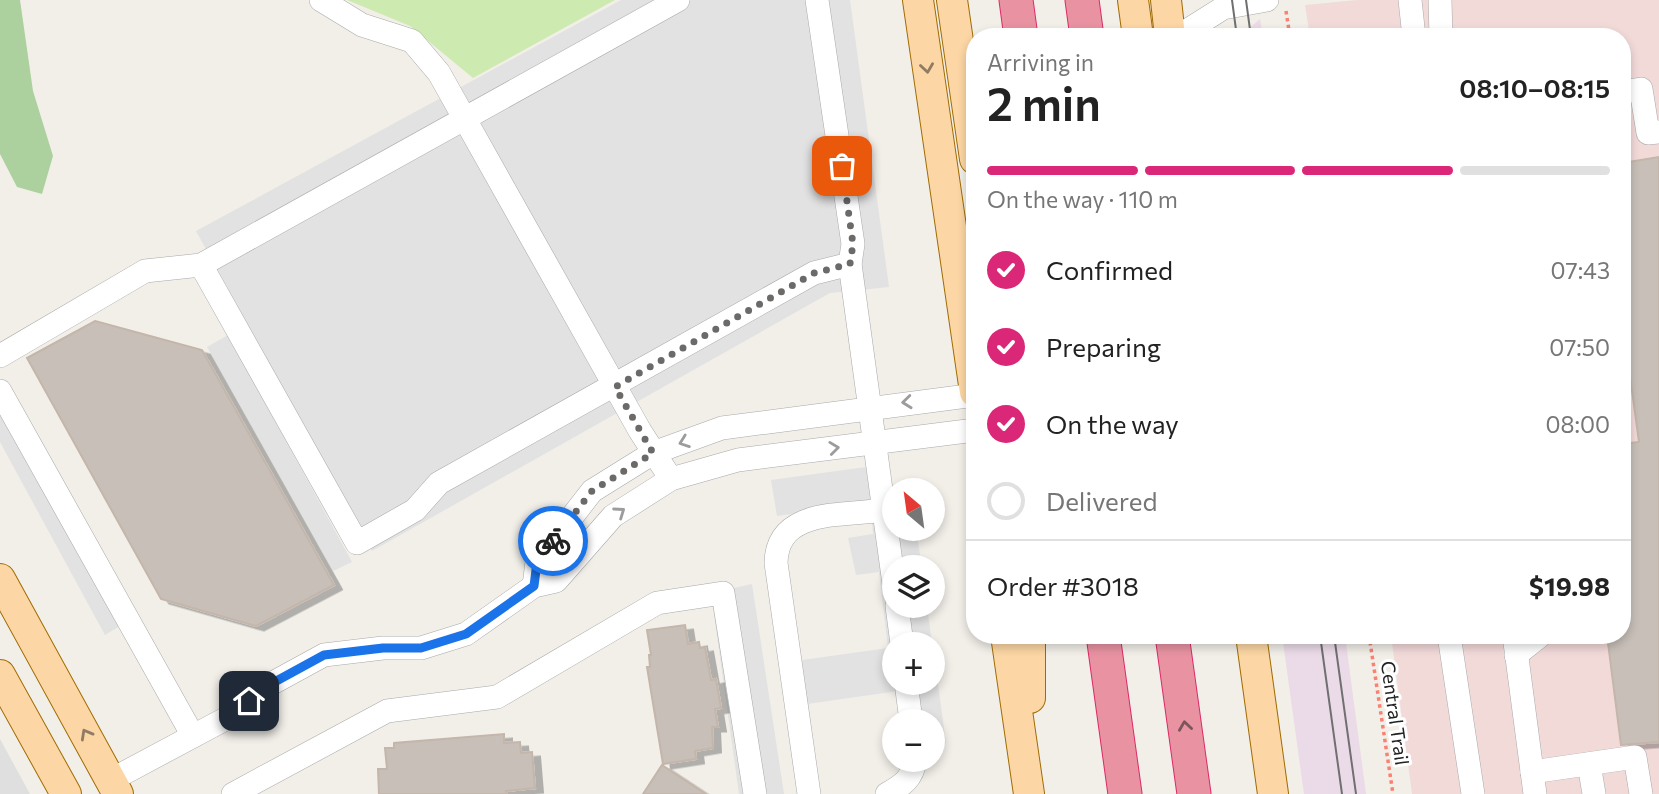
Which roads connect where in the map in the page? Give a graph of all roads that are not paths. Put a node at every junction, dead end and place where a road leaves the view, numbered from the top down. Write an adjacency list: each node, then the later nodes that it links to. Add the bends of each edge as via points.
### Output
1 (321, 0): 22 (street, via 362,25 412,41 439,73)
2 (678, 0): 22 (street)
3 (817, 0): 24 (street, via 853,244)
4 (918, 0): 26 (main road, one-way to 26)
5 (952, 0): 21 (main road)
6 (1016, 0): 13 (highway)
7 (1082, 0): 14 (highway)
8 (1133, 0): 15 (main road)
9 (1166, 0): 16 (main road)
10 (1267, 0): 17 (street, via 1223,8)
11 (1410, 0): 18 (street)
12 (1440, 0): 19 (street)
13 (1020, 28)
14 (1086, 28)
15 (1137, 28)
16 (1169, 28)
17 (1191, 28)
18 (1413, 28)
19 (1441, 28)
20 (1631, 91): 23 (street, via 1641,89 1647,133)
21 (966, 97)
22 (464, 119): 25 (street); 28 (street)
23 (1659, 132)
24 (850, 264): 28 (street, via 814,273); 31 (street)
25 (201, 265): 27 (street, via 145,271); 28 (street, via 357,543 415,510 439,483)
26 (966, 331)
27 (0, 356)
28 (615, 387): 34 (street)
29 (0, 391): 48 (street)
30 (966, 394): 31 (street, one-way to 31)
31 (870, 406): 33 (street); 34 (street, one-way to 34, via 722,428)
32 (966, 431): 33 (street)
33 (875, 443): 35 (street, one-way to 33, via 738,460); 36 (street)
34 (653, 453): 35 (street); 39 (street, via 592,491 537,562)
35 (671, 479): 39 (street, one-way to 35, via 555,581 613,516)
36 (882, 490)
37 (882, 510): 56 (street, via 797,523 776,547)
38 (0, 579): 52 (main road, one-way to 38)
39 (534, 586): 48 (street, via 455,637 421,648 324,655)
40 (1007, 644): 58 (main road)
41 (1030, 644): 58 (main road)
42 (1104, 644): 59 (highway)
43 (1173, 644): 60 (highway, one-way to 43)
44 (1251, 644): 61 (main road)
45 (1450, 644): 62 (street)
46 (1515, 645): 51 (street)
47 (0, 675): 53 (main road)
48 (193, 736): 52 (street)
49 (1589, 764): 51 (street); 63 (street); 64 (street, via 1635,757)
50 (912, 772): 57 (street)
51 (1533, 783)
52 (105, 789)
53 (66, 794)
54 (233, 794): 55 (street, via 387,711 497,697 657,603 723,593)
55 (755, 794)
56 (809, 794)
57 (887, 794)
58 (1029, 794)
59 (1125, 794)
60 (1194, 794)
61 (1273, 794)
62 (1473, 794)
63 (1594, 794)
64 (1641, 794)

